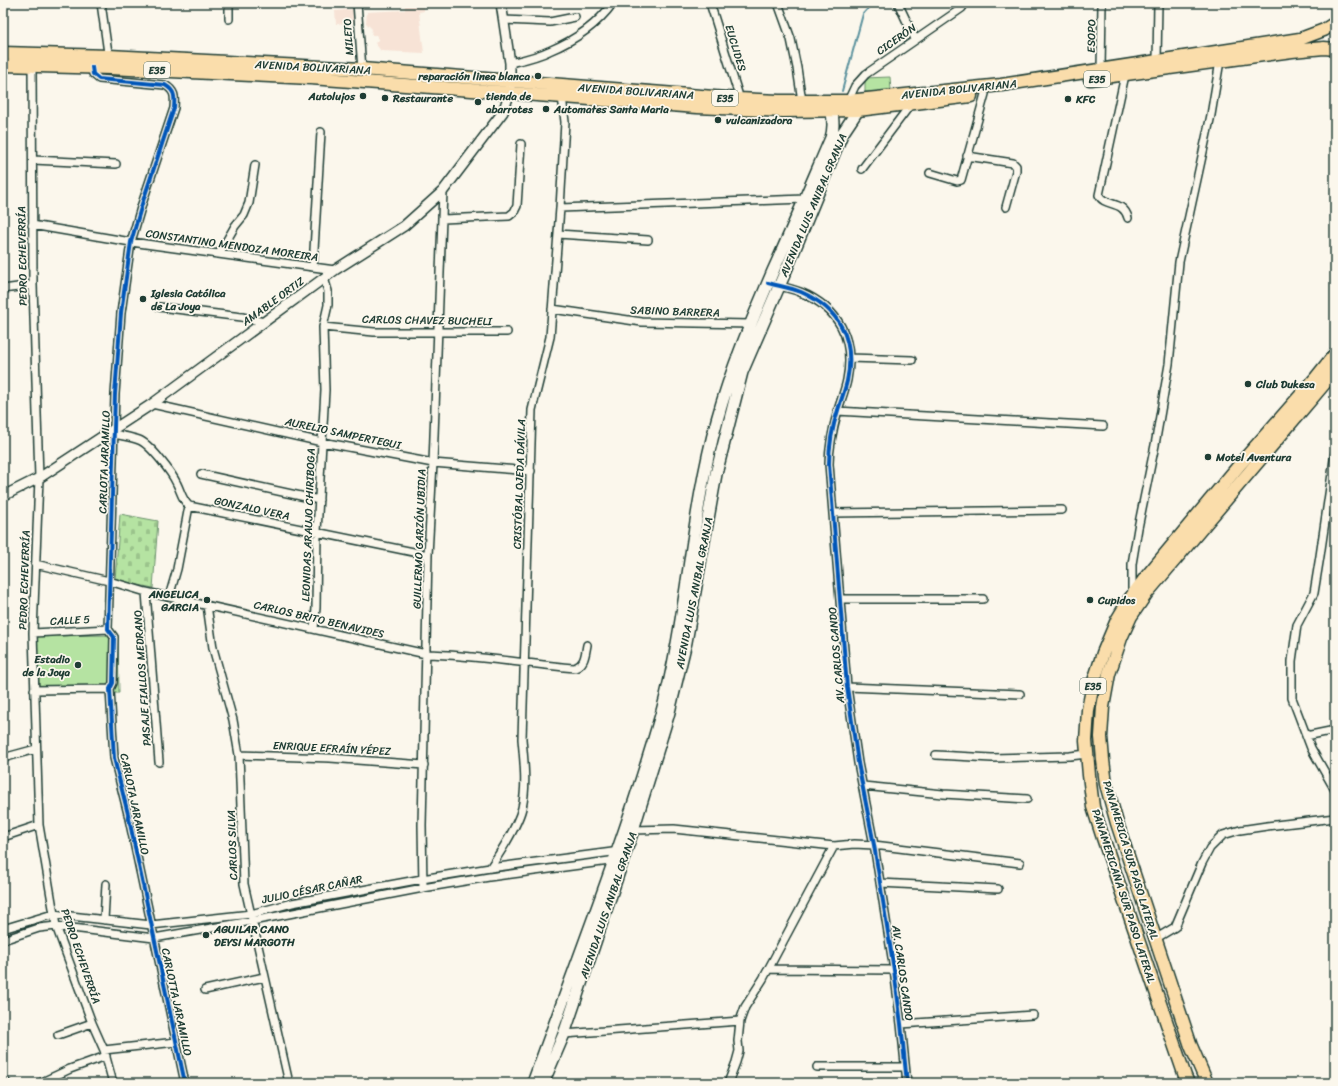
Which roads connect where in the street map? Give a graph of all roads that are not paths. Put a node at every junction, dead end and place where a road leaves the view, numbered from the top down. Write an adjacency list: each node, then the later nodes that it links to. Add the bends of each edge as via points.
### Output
1 (101, 3): 20 (street)
2 (229, 3): 13 (street)
3 (357, 3): 26 (street, MILETO)
4 (502, 3): 14 (street, AMABLE ORTIZ)
5 (613, 3): 22 (street, via 605,14 577,37 548,52)
6 (710, 3): 32 (street, EUCLIDES)
7 (778, 3): 33 (street, via 791,38)
8 (898, 3): 16 (street)
9 (965, 3): 16 (street, CICERÓN, via 962,8)
10 (1102, 3): 27 (street, ESOPO)
11 (1158, 3): 19 (street)
12 (575, 17): 14 (street, via 550,22)
13 (229, 19)
14 (504, 20): 22 (street, AMABLE ORTIZ)
15 (1335, 23): 19 (highway, AVENIDA BOLIVARIANA / E35, via 1300,39)
16 (915, 39): 34 (street, CICERÓN, via 866,74 855,86)
17 (1335, 49): 21 (highway, AVENIDA BOLIVARIANA / E35, via 1299,50)
18 (3, 54): 20 (highway, AVENIDA BOLIVARIANA / E35)
19 (1157, 60): 27 (highway, AVENIDA BOLIVARIANA / E35)
20 (110, 62): 25 (highway, AVENIDA BOLIVARIANA / E35); 26 (highway, AVENIDA BOLIVARIANA / E35); 29 (highway, AVENIDA BOLIVARIANA / E35, via 311,78)
21 (1220, 62): 28 (highway, AVENIDA BOLIVARIANA / E35); 95 (street, via 1211,116 1179,262 1169,364 1132,564)
22 (510, 63): 29 (street, AMABLE ORTIZ)
23 (3, 65): 24 (highway, AVENIDA BOLIVARIANA / E35)
24 (32, 65): 25 (highway, AVENIDA BOLIVARIANA / E35); 41 (street, PEDRO ECHEVERRÍA)
25 (92, 67): 55 (street, CARLOTA JARAMILLO, via 93,74 99,79 165,85 172,89 175,97 174,108)
26 (362, 69): 29 (highway, AVENIDA BOLIVARIANA / E35)
27 (1101, 70): 34 (highway, AVENIDA BOLIVARIANA / E35, via 1001,85)
28 (1125, 75): 30 (highway, AVENIDA BOLIVARIANA / E35); 50 (street, via 1099,195 1104,200 1121,206)
29 (510, 87): 31 (highway, AVENIDA BOLIVARIANA / E35); 32 (highway, AVENIDA BOLIVARIANA / E35); 46 (street, AMABLE ORTIZ, via 503,112)
30 (985, 94): 35 (highway, AVENIDA BOLIVARIANA / E35); 40 (street)
31 (562, 96): 37 (highway, AVENIDA BOLIVARIANA / E35, via 705,107); 49 (street, CRISTÓBAL OJEDA DÁVILA, via 565,122)
32 (739, 99): 33 (highway, AVENIDA BOLIVARIANA / E35)
33 (802, 101): 34 (highway, AVENIDA BOLIVARIANA / E35)
34 (848, 101)
35 (911, 104): 36 (highway, AVENIDA BOLIVARIANA / E35); 44 (street)
36 (858, 110): 37 (highway, AVENIDA BOLIVARIANA / E35); 62 (main road, AVENIDA LUIS ANIBAL GRANJA, via 842,134)
37 (832, 111): 47 (main road, AVENIDA LUIS ANIBAL GRANJA, via 834,122 831,138)
38 (321, 132): 57 (street)
39 (521, 144): 51 (street, via 517,206 514,212 509,216)
40 (967, 156): 45 (street, via 961,180); 48 (street, via 1013,163 1016,166)
41 (32, 160): 42 (street); 52 (street, PEDRO ECHEVERRÍA)
42 (116, 164)
43 (255, 165): 56 (street, via 249,203)
44 (862, 169)
45 (930, 173)
46 (443, 191): 51 (street, GUILLERMO GARZÓN UBIDIA); 58 (street, AMABLE ORTIZ, via 404,226)
47 (804, 199): 49 (street); 60 (main road, AVENIDA LUIS ANIBAL GRANJA)
48 (1006, 207)
49 (560, 208): 53 (street, CRISTÓBAL OJEDA DÁVILA)
50 (1128, 218)
51 (443, 220): 69 (street, GUILLERMO GARZÓN UBIDIA)
52 (32, 225): 55 (street, CONSTANTINO MENDOZA MOREIRA); 61 (street, PEDRO ECHEVERRÍA)
53 (558, 234): 54 (street); 65 (street, CRISTÓBAL OJEDA DÁVILA)
54 (648, 240)
55 (131, 242): 56 (street, CONSTANTINO MENDOZA MOREIRA); 78 (street, CARLOTA JARAMILLO, via 121,313)
56 (219, 254): 57 (street, CONSTANTINO MENDOZA MOREIRA)
57 (313, 267): 58 (street, CONSTANTINO MENDOZA MOREIRA)
58 (335, 270): 59 (street, AMABLE ORTIZ)
59 (324, 278): 66 (street, AMABLE ORTIZ); 68 (street, LEONIDAS ARAUJO CHIRIBOGA, via 328,291 328,305)
60 (768, 283): 62 (street, AV. CARLOS CANDO); 67 (main road, AVENIDA LUIS ANIBAL GRANJA)
61 (33, 285): 63 (street); 84 (street, PEDRO ECHEVERRÍA)
62 (779, 286): 72 (street, AV. CARLOS CANDO, via 799,291 818,301 835,317 846,336); 124 (main road, AVENIDA LUIS ANIBAL GRANJA, via 742,372 716,474 684,650 668,716)
63 (3, 289)
64 (160, 307): 66 (street)
65 (552, 309): 67 (street, SABINO BARRERA, via 642,322); 82 (street, CRISTÓBAL OJEDA DÁVILA, via 550,337 532,410)
66 (264, 322): 75 (street, AMABLE ORTIZ)
67 (750, 324): 128 (main road, AVENIDA LUIS ANIBAL GRANJA, via 717,420 704,472 678,641 661,714)
68 (323, 327): 69 (street, CARLOS CHAVEZ BUCHELI, via 374,332); 79 (street, LEONIDAS ARAUJO CHIRIBOGA, via 325,390)
69 (439, 332): 70 (street, CARLOS CHAVEZ BUCHELI); 81 (street, GUILLERMO GARZÓN UBIDIA)
70 (507, 332)
71 (1335, 354): 95 (highway, PANAMERICANA SUR PASO LATERAL / E35)
72 (850, 358): 73 (street); 76 (street, AV. CARLOS CANDO, via 847,381)
73 (912, 360)
74 (1335, 370): 143 (highway, PANAMERICA SUR PASO LATERAL / E35, via 1146,594 1121,638 1109,674 1101,737 1106,784)
75 (152, 404): 78 (street, AMABLE ORTIZ); 79 (street, AURELIO SAMPERTEGUI)
76 (838, 411): 77 (street); 89 (street, AV. CARLOS CANDO, via 829,449)
77 (1103, 426)
78 (114, 432): 84 (street, AMABLE ORTIZ); 87 (street, via 140,440 156,455 171,472 184,501); 93 (street, CARLOTA JARAMILLO)
79 (322, 442): 81 (street, AURELIO SAMPERTEGUI); 86 (street, LEONIDAS ARAUJO CHIRIBOGA)
80 (1335, 453): 111 (street, via 1314,593 1297,625 1292,661 1292,698)
81 (433, 463): 82 (street, AURELIO SAMPERTEGUI); 91 (street, GUILLERMO GARZÓN UBIDIA)
82 (531, 471): 105 (street, CRISTÓBAL OJEDA DÁVILA)
83 (201, 474): 86 (street)
84 (39, 478): 85 (street, AMABLE ORTIZ); 92 (street, PEDRO ECHEVERRÍA)
85 (3, 496)
86 (319, 500): 90 (street, LEONIDAS ARAUJO CHIRIBOGA)
87 (189, 506): 90 (street, GONZALO VERA); 96 (street)
88 (1062, 510): 89 (street)
89 (833, 513): 97 (street, AV. CARLOS CANDO)
90 (317, 532): 91 (street, GONZALO VERA); 101 (street, LEONIDAS ARAUJO CHIRIBOGA)
91 (428, 555): 104 (street, GUILLERMO GARZÓN UBIDIA)
92 (35, 564): 93 (street, CARLOS BRITO BENAVIDES); 102 (street, PEDRO ECHEVERRÍA)
93 (109, 581): 94 (street, CARLOS BRITO BENAVIDES); 100 (street, CARLOTA JARAMILLO)
94 (146, 592): 96 (street, CARLOS BRITO BENAVIDES); 117 (street, PASAJE FIALLOS MEDRANO)
95 (1132, 595): 113 (highway, PANAMERICANA SUR PASO LATERAL / E35, via 1114,627 1093,684 1088,710)
96 (169, 597): 99 (street, CARLOS BRITO BENAVIDES)
97 (840, 599): 98 (street); 106 (street, AV. CARLOS CANDO)
98 (983, 599)
99 (207, 605): 101 (street, CARLOS BRITO BENAVIDES); 114 (street, CARLOS SILVA, via 213,648 233,720)
100 (108, 629): 102 (street, CALLE 5); 107 (street, CARLOTA JARAMILLO, via 114,637 113,682)
101 (314, 629): 104 (street, CARLOS BRITO BENAVIDES)
102 (33, 633): 108 (street, PEDRO ECHEVERRÍA)
103 (586, 645): 105 (street, CARLOS BRITO BENAVIDES, via 583,663 575,668)
104 (426, 654): 105 (street, CARLOS BRITO BENAVIDES); 118 (street, GUILLERMO GARZÓN UBIDIA)
105 (524, 663): 130 (street, CRISTÓBAL OJEDA DÁVILA, via 522,739 525,780 522,808)
106 (847, 687): 109 (street); 119 (street, AV. CARLOS CANDO)
107 (110, 689): 108 (street); 139 (street, CARLOTA JARAMILLO, via 114,758)
108 (34, 690): 112 (street, PEDRO ECHEVERRÍA)
109 (1020, 694)
110 (1335, 730): 111 (street)
111 (1306, 736): 120 (street)
112 (36, 749): 116 (street); 123 (street, PEDRO ECHEVERRÍA)
113 (1087, 754): 115 (street, via 992,758); 169 (highway, PANAMERICANA SUR PASO LATERAL / E35, via 1093,807 1102,838)
114 (239, 755): 118 (street, ENRIQUE EFRAÍN YÉPEZ); 137 (street, CARLOS SILVA, via 244,884)
115 (936, 755)
116 (3, 758)
117 (159, 762)
118 (424, 764): 131 (street, GUILLERMO GARZÓN UBIDIA)
119 (863, 786): 121 (street); 127 (street, AV. CARLOS CANDO)
120 (1335, 790)
121 (1026, 799)
122 (1335, 818): 143 (street, via 1240,830 1223,835 1210,848 1175,927)
123 (39, 825): 125 (street); 136 (street, PEDRO ECHEVERRÍA)
124 (633, 830): 126 (street, via 674,829); 128 (main road, AVENIDA LUIS ANIBAL GRANJA)
125 (3, 837)
126 (834, 846): 127 (street); 145 (street)
127 (874, 846): 129 (street); 132 (street, AV. CARLOS CANDO)
128 (620, 855): 130 (street, JULIO CÉSAR CAÑAR); 134 (street, JULIO CÉSAR CAÑAR); 153 (main road, AVENIDA LUIS ANIBAL GRANJA); 165 (main road, AVENIDA LUIS ANIBAL GRANJA)
129 (1020, 862)
130 (490, 868): 131 (street, JULIO CÉSAR CAÑAR)
131 (422, 879): 134 (street, GUILLERMO GARZÓN UBIDIA); 137 (street, JULIO CÉSAR CAÑAR, via 292,903)
132 (880, 883): 135 (street); 146 (street, AV. CARLOS CANDO)
133 (106, 884): 138 (street)
134 (423, 888): 137 (street, JULIO CÉSAR CAÑAR)
135 (998, 889)
136 (53, 914): 138 (street, JULIO CÉSAR CAÑAR); 140 (street, PEDRO ECHEVERRÍA); 141 (street, JULIO CÉSAR CAÑAR)
137 (251, 917): 139 (street, JULIO CÉSAR CAÑAR); 142 (street, JULIO CÉSAR CAÑAR); 147 (street, CARLOS SILVA)
138 (104, 920): 139 (street, JULIO CÉSAR CAÑAR)
139 (151, 925): 142 (street, CARLOTTA JARAMILLO)
140 (56, 926): 142 (street, JULIO CÉSAR CAÑAR); 144 (street, JULIO CÉSAR CAÑAR, via 39,928); 151 (street, PEDRO ECHEVERRÍA)
141 (3, 929)
142 (154, 938): 155 (street, CARLOTTA JARAMILLO)
143 (1155, 939): 170 (highway, PANAMERICA SUR PASO LATERAL / E35, via 1191,1046)
144 (3, 940)
145 (768, 969): 146 (street); 150 (street, via 745,1007)
146 (894, 970): 152 (street, AV. CARLOS CANDO)
147 (264, 977): 148 (street); 164 (street, CARLOS SILVA)
148 (205, 990)
149 (1033, 1015): 152 (street)
150 (740, 1021): 153 (street); 167 (street, via 739,1051)
151 (92, 1023): 154 (street); 156 (street, PEDRO ECHEVERRÍA)
152 (901, 1024): 158 (street, AV. CARLOS CANDO)
153 (564, 1034): 166 (main road, AVENIDA LUIS ANIBAL GRANJA)
154 (58, 1035)
155 (176, 1042): 156 (street); 163 (street, CARLOTTA JARAMILLO)
156 (105, 1053): 161 (street); 162 (street, PEDRO ECHEVERRÍA)
157 (817, 1067): 158 (street)
158 (905, 1067): 168 (street, AV. CARLOS CANDO)
159 (3, 1080): 160 (street)
160 (7, 1083)
161 (40, 1083)
162 (114, 1083)
163 (185, 1083)
164 (288, 1083)
165 (533, 1083)
166 (543, 1083)
167 (728, 1083)
168 (907, 1083)
169 (1188, 1083)
170 (1207, 1083)

